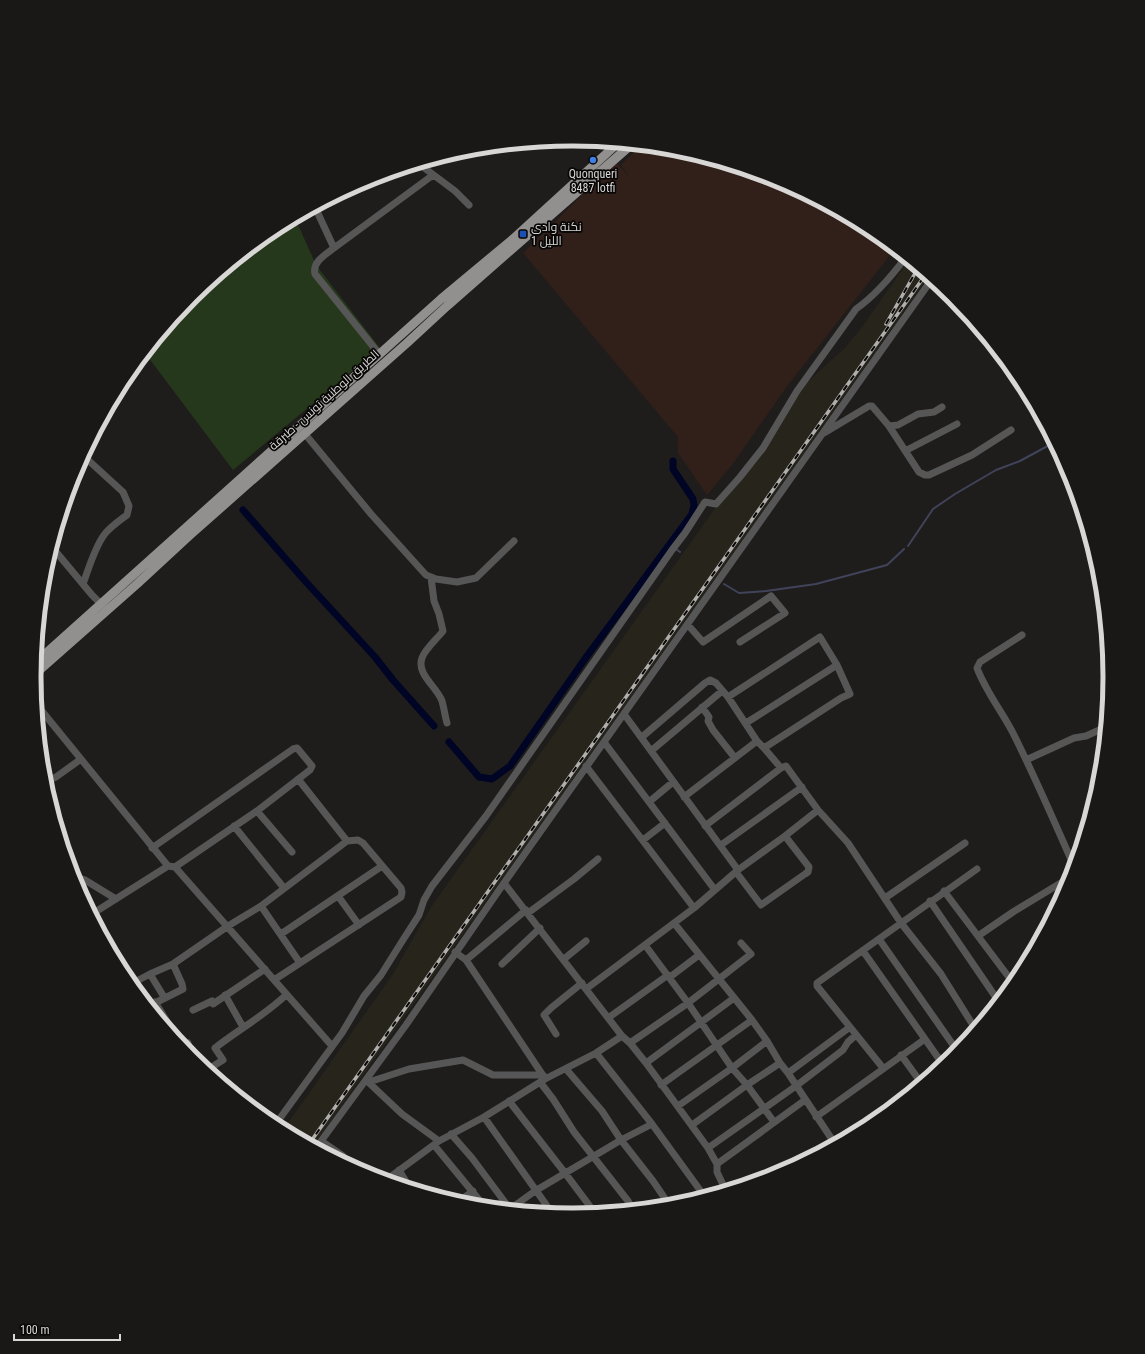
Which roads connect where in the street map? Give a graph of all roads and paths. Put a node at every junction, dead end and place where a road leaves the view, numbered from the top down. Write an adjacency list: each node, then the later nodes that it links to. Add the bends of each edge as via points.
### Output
1 (613, 148): 10 (main road, الطريق الوطنية تونس - طبرقة, via 513,239 441,300)
2 (627, 149): 10 (main road, الطريق الوطنية تونس - طبرقة, via 447,306)
3 (423, 167): 4 (street)
4 (433, 175): 5 (street); 7 (street)
5 (469, 205)
6 (317, 211): 7 (street)
7 (334, 248): 11 (street, via 316,264 315,274)
8 (903, 261): 135 (street, via 869,300 856,309 797,391 763,448 740,477 716,504 704,502 685,533 486,816 432,886 419,915)
9 (929, 283): 17 (street)
10 (404, 340): 11 (main road, الطريق الوطنية تونس - طبرقة); 16 (main road, الطريق الوطنية تونس - طبرقة)
11 (380, 355): 24 (main road, الطريق الوطنية تونس - طبرقة, via 153,557)
12 (942, 407): 14 (street, via 934,412 922,413 898,425)
13 (957, 424): 18 (street)
14 (889, 426): 17 (street, via 875,408 868,406); 18 (street)
15 (1011, 430): 18 (street, via 972,455 929,475 919,472)
16 (305, 434): 22 (street, via 371,514 426,575); 24 (main road, الطريق الوطنية تونس - طبرقة)
17 (821, 435): 25 (street)
18 (906, 451)
19 (88, 460): 23 (street, via 123,492 129,506 127,515 104,536)
20 (514, 541): 22 (street, via 476,578 458,582)
21 (56, 552): 23 (street)
22 (431, 577): 36 (street, via 434,601 443,631 421,658 421,668 441,701)
23 (83, 584): 24 (street)
24 (105, 607): 28 (main road, الطريق الوطنية تونس - طبرقة); 30 (main road, الطريق الوطنية تونس - طبرقة)
25 (688, 625): 27 (street, via 703,642 771,596 785,613); 35 (street)
26 (1022, 635): 46 (street, via 980,662 977,668)
27 (740, 642)
28 (42, 658)
29 (837, 665): 32 (street, via 820,637); 37 (street); 42 (street, via 850,694)
30 (41, 669)
31 (722, 691): 32 (street); 33 (street); 39 (street, via 714,682 708,681)
32 (728, 697): 37 (street)
33 (702, 707): 43 (street); 44 (street, via 709,717 708,721 713,730)
34 (42, 711): 45 (street)
35 (624, 714): 39 (street); 41 (street)
36 (447, 722)
37 (746, 723): 40 (street)
38 (1101, 729): 46 (street, via 1074,738)
39 (642, 737): 43 (street)
40 (757, 740): 42 (street); 44 (street)
41 (604, 742): 47 (street); 54 (street)
42 (764, 748): 48 (street)
43 (651, 750): 51 (street)
44 (735, 758): 53 (street)
45 (81, 759): 49 (street); 65 (street)
46 (1026, 760): 68 (street)
47 (586, 766): 62 (street); 75 (street)
48 (781, 768): 52 (street, via 786,766); 59 (street)
49 (51, 779)
50 (298, 779): 56 (street); 61 (street); 65 (street, via 312,766 298,749 294,748)
51 (673, 782): 53 (street); 54 (street)
52 (802, 787): 55 (street); 64 (street)
53 (684, 797): 59 (street)
54 (649, 802): 57 (street)
55 (818, 810): 60 (street); 80 (street, via 848,843)
56 (257, 811): 58 (street); 66 (street)
57 (665, 823): 62 (street); 77 (street)
58 (234, 826): 69 (street); 76 (street)
59 (705, 826): 64 (street)
60 (785, 836): 72 (street); 72 (street, via 809,867 806,874 761,905)
61 (347, 840): 70 (street, via 364,843); 76 (street)
62 (643, 840): 84 (street)
63 (965, 843): 80 (street)
64 (720, 845): 72 (street)
65 (152, 848): 69 (street)
66 (292, 852)
67 (598, 859): 86 (street, via 574,880)
68 (1071, 860)
69 (172, 866): 81 (street); 90 (street)
70 (382, 866): 79 (street); 89 (street, via 401,888 401,897)
71 (977, 868): 78 (street)
72 (737, 871): 77 (street)
73 (81, 879): 81 (street)
74 (1063, 881): 93 (street)
75 (504, 883): 86 (street); 99 (street)
76 (284, 888): 83 (street)
77 (715, 890): 84 (street)
78 (944, 891): 82 (street); 93 (street)
79 (338, 896): 89 (street); 92 (street)
80 (885, 898): 88 (street)
81 (116, 899): 85 (street)
82 (930, 901): 88 (street); 118 (street)
83 (261, 906): 90 (street); 92 (street)
84 (694, 908): 87 (street)
85 (96, 912)
86 (527, 912): 91 (street); 102 (street)
87 (674, 923): 97 (street); 100 (street)
88 (901, 923): 94 (street); 125 (street, via 941,974)
89 (359, 925): 103 (street)
90 (228, 926): 104 (street); 106 (street)
91 (540, 928): 101 (street); 105 (street)
92 (281, 934): 103 (street)
93 (978, 936): 109 (street)
94 (879, 939): 98 (street); 136 (street)
95 (586, 941): 101 (street)
96 (741, 943): 111 (street, via 751,954)
97 (645, 945): 108 (street); 113 (street)
98 (863, 951): 127 (street, via 816,985); 131 (street)
99 (455, 952): 102 (street); 149 (street)
100 (699, 955): 108 (street); 111 (street)
101 (564, 959): 113 (street)
102 (466, 960): 147 (street)
103 (300, 963): 110 (street)
104 (173, 964): 107 (street); 116 (street, via 183,988)
105 (502, 964)
106 (265, 969): 110 (street); 114 (street)
107 (150, 974): 112 (street); 116 (street)
108 (669, 976): 120 (street); 122 (street)
109 (1010, 978)
110 (274, 980): 115 (street)
111 (719, 980): 117 (street); 120 (street)
112 (137, 981)
113 (584, 986): 122 (street); 128 (street, via 551,1008 544,1016)
114 (225, 995): 121 (street, via 213,1004 212,1001); 126 (street)
115 (286, 995): 126 (street); 135 (street)
116 (164, 997): 119 (street)
117 (734, 998): 123 (street); 124 (street)
118 (996, 998)
119 (153, 1003)
120 (688, 1003): 124 (street); 133 (street)
121 (193, 1010)
122 (608, 1018): 130 (street)
123 (752, 1020): 132 (street); 134 (street)
124 (702, 1022): 134 (street); 140 (street)
125 (973, 1026)
126 (243, 1027): 142 (street, via 215,1048 223,1060)
127 (850, 1027): 129 (street); 146 (street)
128 (556, 1034)
129 (856, 1035): 144 (street); 152 (street, via 843,1050)
130 (622, 1036): 133 (street); 137 (street)
131 (925, 1039): 138 (street); 139 (street)
132 (768, 1041): 141 (street); 143 (street)
133 (630, 1043): 140 (street)
134 (717, 1044): 143 (street); 150 (street)
135 (332, 1046): 159 (street)
136 (954, 1046)
137 (596, 1053): 145 (street); 161 (street)
138 (901, 1056): 144 (street); 148 (street)
139 (940, 1061)
140 (646, 1063): 150 (street)
141 (780, 1063): 146 (street); 151 (street)
142 (212, 1067)
143 (732, 1068): 151 (street); 155 (street)
144 (883, 1068): 158 (street)
145 (566, 1069): 147 (street); 164 (street, via 602,1111)
146 (788, 1073): 152 (street)
147 (542, 1079): 149 (street, via 493,1075 463,1060 409,1069); 154 (street); 171 (street, via 574,1132)
148 (919, 1080)
149 (367, 1081): 166 (street); 167 (street)
150 (661, 1085): 155 (street)
151 (747, 1085): 156 (street); 162 (street)
152 (796, 1086): 153 (street); 156 (street)
153 (806, 1100): 158 (street); 160 (street)
154 (509, 1101): 157 (street); 174 (street)
155 (678, 1106): 162 (street)
156 (764, 1108): 160 (street); 169 (street)
157 (484, 1117): 163 (street); 178 (street)
158 (816, 1117): 165 (street)
159 (279, 1120)
160 (774, 1122): 172 (street)
161 (652, 1124): 164 (street); 180 (street)
162 (692, 1125): 169 (street)
163 (451, 1134): 167 (street); 184 (street)
164 (621, 1140): 171 (street); 183 (street)
165 (832, 1140)
166 (321, 1141): 168 (street); 170 (street)
167 (436, 1143): 173 (street); 179 (street)
168 (319, 1144)
169 (708, 1148): 172 (street)
170 (343, 1156)
171 (593, 1156): 174 (street); 186 (street)
172 (717, 1164): 177 (street, via 717,1172)
173 (399, 1170): 175 (street); 176 (street)
174 (566, 1173): 178 (street); 188 (street)
175 (391, 1176)
176 (406, 1181)
177 (724, 1186)
178 (535, 1191): 185 (street); 187 (street)
179 (473, 1192): 181 (street); 182 (street)
180 (701, 1192)
181 (465, 1197)
182 (479, 1200)
183 (666, 1200)
184 (506, 1204)
185 (515, 1205)
186 (630, 1205)
187 (547, 1207)
188 (591, 1207)

